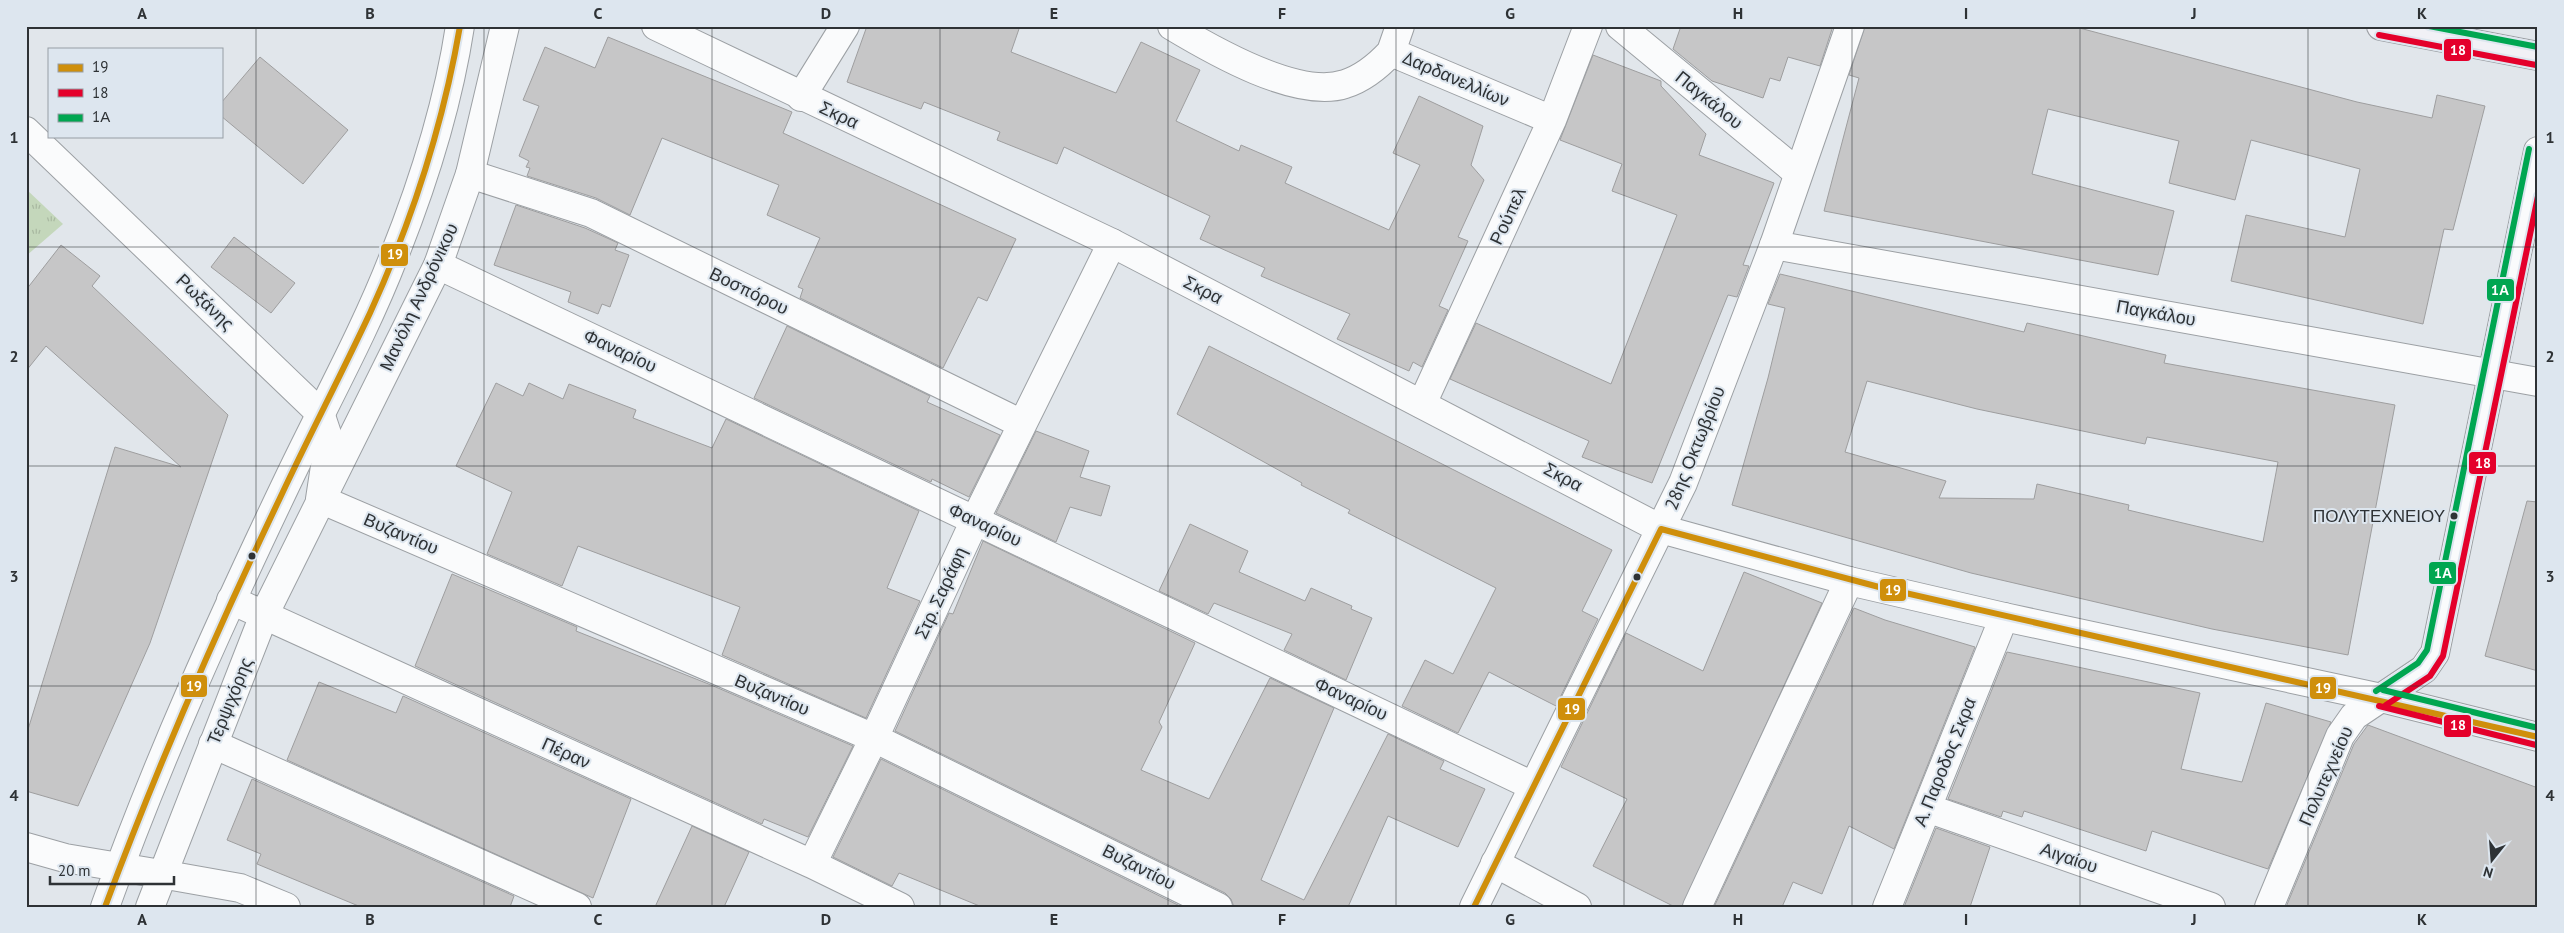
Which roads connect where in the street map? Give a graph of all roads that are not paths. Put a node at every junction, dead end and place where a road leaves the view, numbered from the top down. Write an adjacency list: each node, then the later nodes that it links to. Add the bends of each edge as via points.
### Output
1 (460, 26): 25 (street, via 447,97 435,140 394,256)
2 (505, 26): 17 (street, Μανόλη Ανδρόνικου)
3 (656, 26): 13 (street, Σκρα)
4 (845, 26): 13 (street)
5 (1172, 26): 11 (street, Δαρδανελλίων, via 1219,53 1279,79 1328,87 1366,74)
6 (1400, 26): 11 (street)
7 (1588, 26): 14 (street, Ρούπελ)
8 (1620, 26): 18 (street, Παγκάλου)
9 (1850, 26): 18 (street, 28ης Οκτωβρίου)
10 (2381, 26): 12 (main road)
11 (1391, 52): 14 (street, Δαρδανελλίων)
12 (2538, 56)
13 (801, 97): 19 (street, Σκρα)
14 (1552, 120): 24 (street, Ρούπελ)
15 (26, 131): 25 (street, Ρωξάνης)
16 (2538, 151): 22 (street, Πολυτεχνείου)
17 (470, 174): 21 (street, Μανόλη Ανδρόνικου); 26 (street, Βοσπόρου, via 591,214)
18 (1798, 174): 20 (street, 28ης Οκτωβρίου)
19 (1112, 243): 24 (street, Σκρα); 26 (street, Στρ. Σαράφη)
20 (1774, 245): 22 (street, Παγκάλου); 29 (street, 28ης Οκτωβρίου, via 1696,451)
21 (438, 265): 27 (street, Μανόλη Ανδρόνικου); 28 (street, Φαναρίου)
22 (2491, 373): 23 (street, Παγκάλου); 34 (street, Πολυτεχνείου, via 2435,653 2424,670)
23 (2538, 382)
24 (1422, 404): 29 (street, Σκρα)
25 (320, 413): 27 (street, Ρωξάνης, via 329,440); 31 (street)
26 (1022, 424): 28 (street, Στρ. Σαράφη)
27 (320, 498): 32 (street, Τερψιχόρης); 36 (street, Βυζαντίου)
28 (975, 520): 36 (street, Στρ. Σαράφη); 38 (street, Φαναρίου)
29 (1662, 529): 30 (street, Σκρα); 38 (street, 28ης Οκτωβρίου)
30 (1849, 581): 33 (street, Σκρα); 53 (street)
31 (231, 600): 32 (street, Πέραν); 43 (street, via 177,721)
32 (264, 615): 37 (street, Τερψιχόρης); 42 (street, Πέραν)
33 (2004, 617): 34 (street, Σκρα); 39 (street, Α. Παροδος Σκρα)
34 (2381, 698): 35 (street, Σκρα); 56 (street, Πολυτεχνείου, via 2354,716 2340,736)
35 (2538, 737)
36 (874, 738): 42 (street, Στρ. Σαράφη); 50 (street, Βυζαντίου)
37 (213, 744): 44 (street, Τερψιχόρης); 48 (street)
38 (1533, 786): 41 (street, 28ης Οκτωβρίου)
39 (1926, 808): 54 (street, Α. Παροδος Σκρα); 55 (street, Αιγαίου)
40 (26, 847): 43 (street, via 64,858)
41 (1495, 863): 51 (street, 28ης Οκτωβρίου); 52 (street)
42 (812, 864): 49 (street, Πέραν)
43 (119, 867): 44 (street); 45 (street)
44 (161, 874): 46 (street, Τερψιχόρης); 47 (street, via 240,888)
45 (105, 907)
46 (150, 907)
47 (286, 907)
48 (577, 907)
49 (900, 907)
50 (1218, 907)
51 (1474, 907)
52 (1576, 907)
53 (1697, 907)
54 (1887, 907)
55 (2210, 907)
56 (2269, 907)

